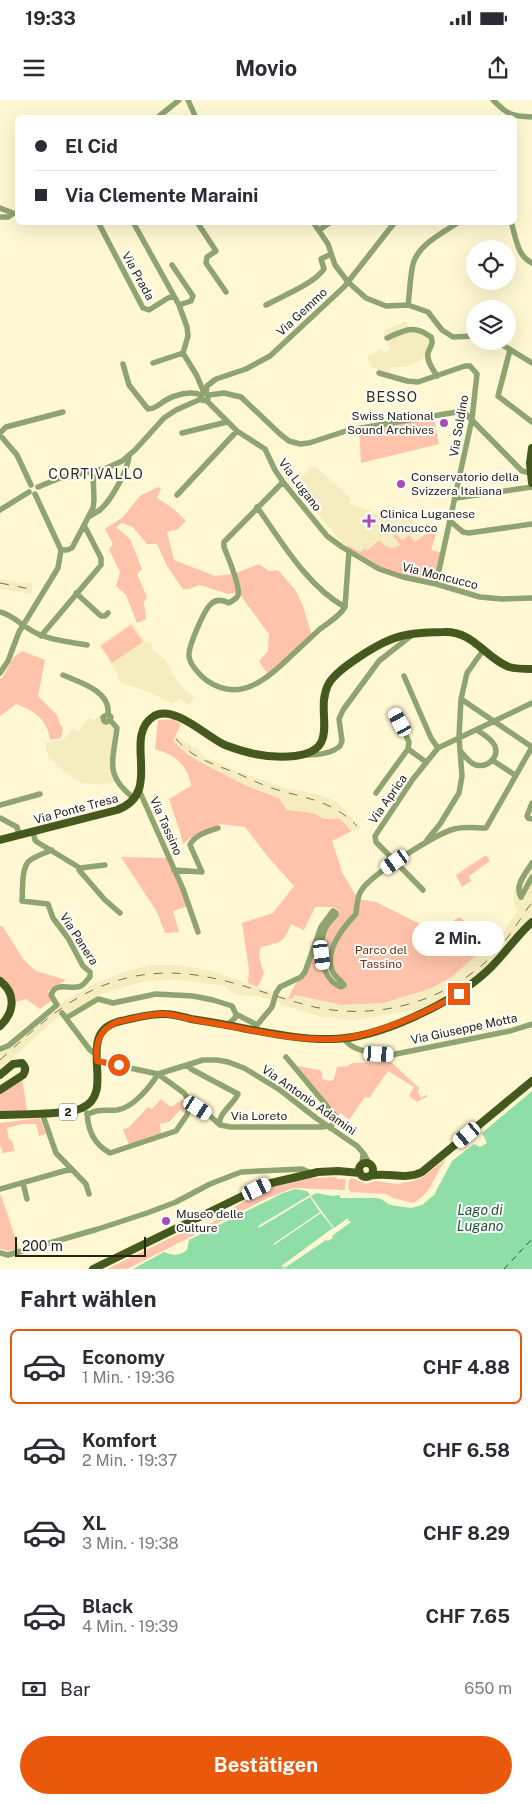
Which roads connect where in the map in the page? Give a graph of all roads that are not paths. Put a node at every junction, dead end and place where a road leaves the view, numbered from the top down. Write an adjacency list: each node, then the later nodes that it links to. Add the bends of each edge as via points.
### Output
1 (180, 100): 4 (street)
2 (188, 100): 5 (street)
3 (493, 100): 6 (street)
4 (161, 115)
5 (195, 115)
6 (505, 115)
7 (517, 117): 8 (street)
8 (532, 117)
9 (0, 208): 10 (street)
10 (15, 214): 11 (street)
11 (0, 217)
12 (100, 225): 26 (street, Via Prada, via 143,308 149,310)
13 (135, 225): 26 (street)
14 (199, 225): 25 (street, via 216,251 207,257 206,262)
15 (315, 225): 20 (street)
16 (326, 225): 20 (street)
17 (393, 225): 24 (street, Via Gemmo)
18 (455, 225): 29 (street, via 429,243 414,261)
19 (512, 225): 22 (street, via 520,254)
20 (319, 230): 21 (street)
21 (331, 254): 24 (street); 28 (street, via 321,258 324,269 320,274)
22 (532, 263)
23 (172, 265): 27 (street, via 193,296 191,301)
24 (348, 282): 29 (street, via 374,302 386,306); 39 (street, Via Gemmo, via 270,356 246,369 216,379 207,386)
25 (226, 292)
26 (174, 296): 27 (street)
27 (179, 305): 33 (street, via 188,336)
28 (266, 305)
29 (408, 305): 30 (street, via 428,312 447,335)
30 (466, 337)
31 (387, 338): 38 (street, via 406,329 425,333 432,341 428,356)
32 (510, 350): 35 (street); 43 (street, via 498,396)
33 (183, 353): 34 (street); 39 (street, Via Lugano)
34 (153, 363)
35 (532, 363)
36 (123, 364): 39 (street, via 130,385 148,409 176,396 195,393)
37 (379, 373): 38 (street, Via Soldino, via 418,382)
38 (436, 376): 41 (street, Via Soldino, via 464,366 474,370 477,380)
39 (205, 396): 41 (street, via 224,393 241,397 280,434 300,444 349,430 458,412); 42 (street, Via Lugano); 48 (street, via 164,418)
40 (63, 412): 46 (street, via 6,427)
41 (472, 419): 50 (street, via 522,471); 57 (street, Via Soldino)
42 (227, 422): 44 (street, Via Lugano); 45 (street)
43 (532, 422)
44 (237, 431): 51 (street, Via Lugano, via 265,449); 56 (street)
45 (182, 433)
46 (0, 434): 53 (street)
47 (532, 448): 50 (main road)
48 (130, 455): 49 (street); 60 (street, via 107,501)
49 (93, 472): 53 (street); 60 (street, via 94,500)
50 (531, 472): 52 (main road)
51 (283, 482): 58 (street); 65 (street, Via Lugano, via 326,536)
52 (532, 483)
53 (35, 486): 55 (street, via 38,491)
54 (532, 487): 57 (street)
55 (32, 493): 59 (street); 64 (street)
56 (176, 495)
57 (456, 498): 61 (street, Via Soldino)
58 (257, 508): 69 (street, via 308,576); 69 (street, via 224,542 237,598 229,603 219,600 209,605 189,651 195,670 217,686 245,690 279,668 321,628 341,615)
59 (0, 510)
60 (88, 517): 63 (street)
61 (450, 521): 62 (street, via 469,533); 66 (street, Via Soldino)
62 (532, 524)
63 (84, 525): 64 (street, via 72,548); 67 (street, via 102,562)
64 (61, 550): 72 (street, via 58,568)
65 (349, 551): 66 (street, Via Moncucco, via 379,569); 69 (street)
66 (436, 584): 68 (street, Via Moncucco, via 480,597)
67 (76, 593): 71 (street, via 101,616); 74 (street)
68 (532, 598)
69 (345, 607)
70 (0, 612): 72 (street, via 14,617)
71 (108, 613)
72 (23, 626): 74 (street); 78 (street)
73 (412, 635): 76 (main road, via 452,632); 91 (street, via 379,661 343,710 339,719 340,746 325,753); 91 (main road, via 392,639 373,648 331,678 323,702 324,738 317,748)
74 (41, 636): 75 (street)
75 (87, 645)
76 (484, 649): 77 (main road, via 509,667); 81 (street, via 467,673)
77 (532, 669)
78 (0, 673)
79 (63, 675): 98 (street, via 100,694 108,708 103,720 110,720 117,728 114,777)
80 (404, 676): 88 (street, via 430,738)
81 (461, 699): 84 (street); 86 (street)
82 (532, 703): 84 (street)
83 (395, 712): 89 (street, via 409,742)
84 (494, 722): 85 (street); 87 (street)
85 (477, 730): 86 (street); 92 (street, via 496,747)
86 (459, 737): 88 (street); 90 (street)
87 (532, 747): 94 (street)
88 (438, 748): 93 (street, Via Aprica)
89 (408, 749): 93 (street); 96 (street, Via Aprica)
90 (462, 752): 92 (street, via 474,764 486,764); 107 (street, via 459,793)
91 (305, 755): 95 (main road, Via Ponte Tresa, via 265,757 225,745 169,714 158,714 148,721 142,736)
92 (492, 760): 94 (street)
93 (426, 762): 109 (street, Via Aprica, via 375,836 376,842)
94 (515, 775): 107 (street, via 486,828 453,829)
95 (139, 790): 98 (main road, Via Ponte Tresa); 113 (street, Via Tassino)
96 (376, 793)
97 (40, 794): 100 (street)
98 (134, 799): 104 (main road, Via Ponte Tresa, via 117,810)
99 (532, 804): 102 (street, via 527,816)
100 (0, 805)
101 (0, 818): 105 (street, via 17,827)
102 (531, 819)
103 (218, 828): 113 (street, Via Tassino, via 202,834 190,845 202,872)
104 (33, 832): 105 (main road, Via Ponte Tresa); 108 (street, via 35,840)
105 (19, 835): 106 (main road, Via Ponte Tresa)
106 (0, 840)
107 (426, 841): 109 (street)
108 (52, 850): 112 (street); 126 (street, Via Panera, via 27,864 22,901 48,904 52,918 90,972 90,977 83,985 56,988 51,995 56,1005 8,1046)
109 (395, 862): 115 (street, Via Aprica); 124 (street, via 360,891 356,914 345,924 333,948 331,969 344,983 343,987 327,974 322,955 326,926 336,915 335,911 321,927 305,972 280,987 272,1007)
110 (532, 863): 114 (street, via 520,882 521,897)
111 (105, 865): 112 (street)
112 (80, 868): 116 (street, via 81,874)
113 (174, 870): 118 (street, Via Tassino)
114 (532, 877)
115 (423, 890)
116 (120, 913)
117 (532, 922): 125 (main road, 2, via 489,970 459,994 382,1029)
118 (198, 932)
119 (0, 982): 123 (main road, via 7,988 12,1003 9,1016)
120 (236, 1014): 122 (street); 124 (street); 128 (street, via 232,1006 193,996 156,994 113,1002 98,999 64,1015)
121 (532, 1024): 125 (street, Via Giuseppe Motta, via 391,1055 359,1049 349,1045)
122 (226, 1025): 124 (main road, 2); 128 (main road, 2, via 164,1014 117,1022 101,1033)
123 (0, 1026)
124 (257, 1027): 125 (main road, 2, via 313,1039)
125 (344, 1038)
126 (0, 1049)
127 (286, 1057): 141 (street, via 336,1117)
128 (97, 1058): 131 (street, Via Antonio Adamini); 135 (main road, 2, via 96,1094)
129 (188, 1065): 131 (street, Via Antonio Adamini); 138 (street, Via Antonio Adamini, via 217,1060 244,1068); 139 (street, via 238,1094 221,1116)
130 (0, 1074): 133 (main road, via 17,1062 25,1067 23,1075)
131 (158, 1074): 134 (street, Via Loreto, via 184,1093); 135 (street, via 127,1107)
132 (532, 1082): 145 (main road, via 422,1172 410,1177)
133 (0, 1090)
134 (191, 1103): 135 (street, via 187,1116 176,1131 110,1153 93,1138); 139 (street, Via Loreto)
135 (86, 1111): 136 (main road, 2)
136 (42, 1113): 137 (main road, 2); 143 (street, via 56,1153)
137 (0, 1115)
138 (316, 1118): 140 (street, via 313,1123); 141 (street, Via Antonio Adamini)
139 (220, 1125): 140 (street, Via Loreto)
140 (316, 1127): 141 (street, Via Loreto)
141 (329, 1127): 142 (street, Via Antonio Adamini, via 357,1146 362,1152)
142 (365, 1167): 144 (main road); 145 (main road); 145 (main road, via 363,1176)
143 (71, 1170): 146 (street); 148 (street, via 86,1184)
144 (311, 1173): 150 (street, via 302,1169 241,1172 176,1202 116,1223 8,1255); 151 (main road, via 267,1184)
145 (386, 1175)
146 (23, 1183): 147 (street); 149 (street)
147 (0, 1189)
148 (89, 1194)
149 (27, 1199)
150 (0, 1253)
151 (93, 1269)

